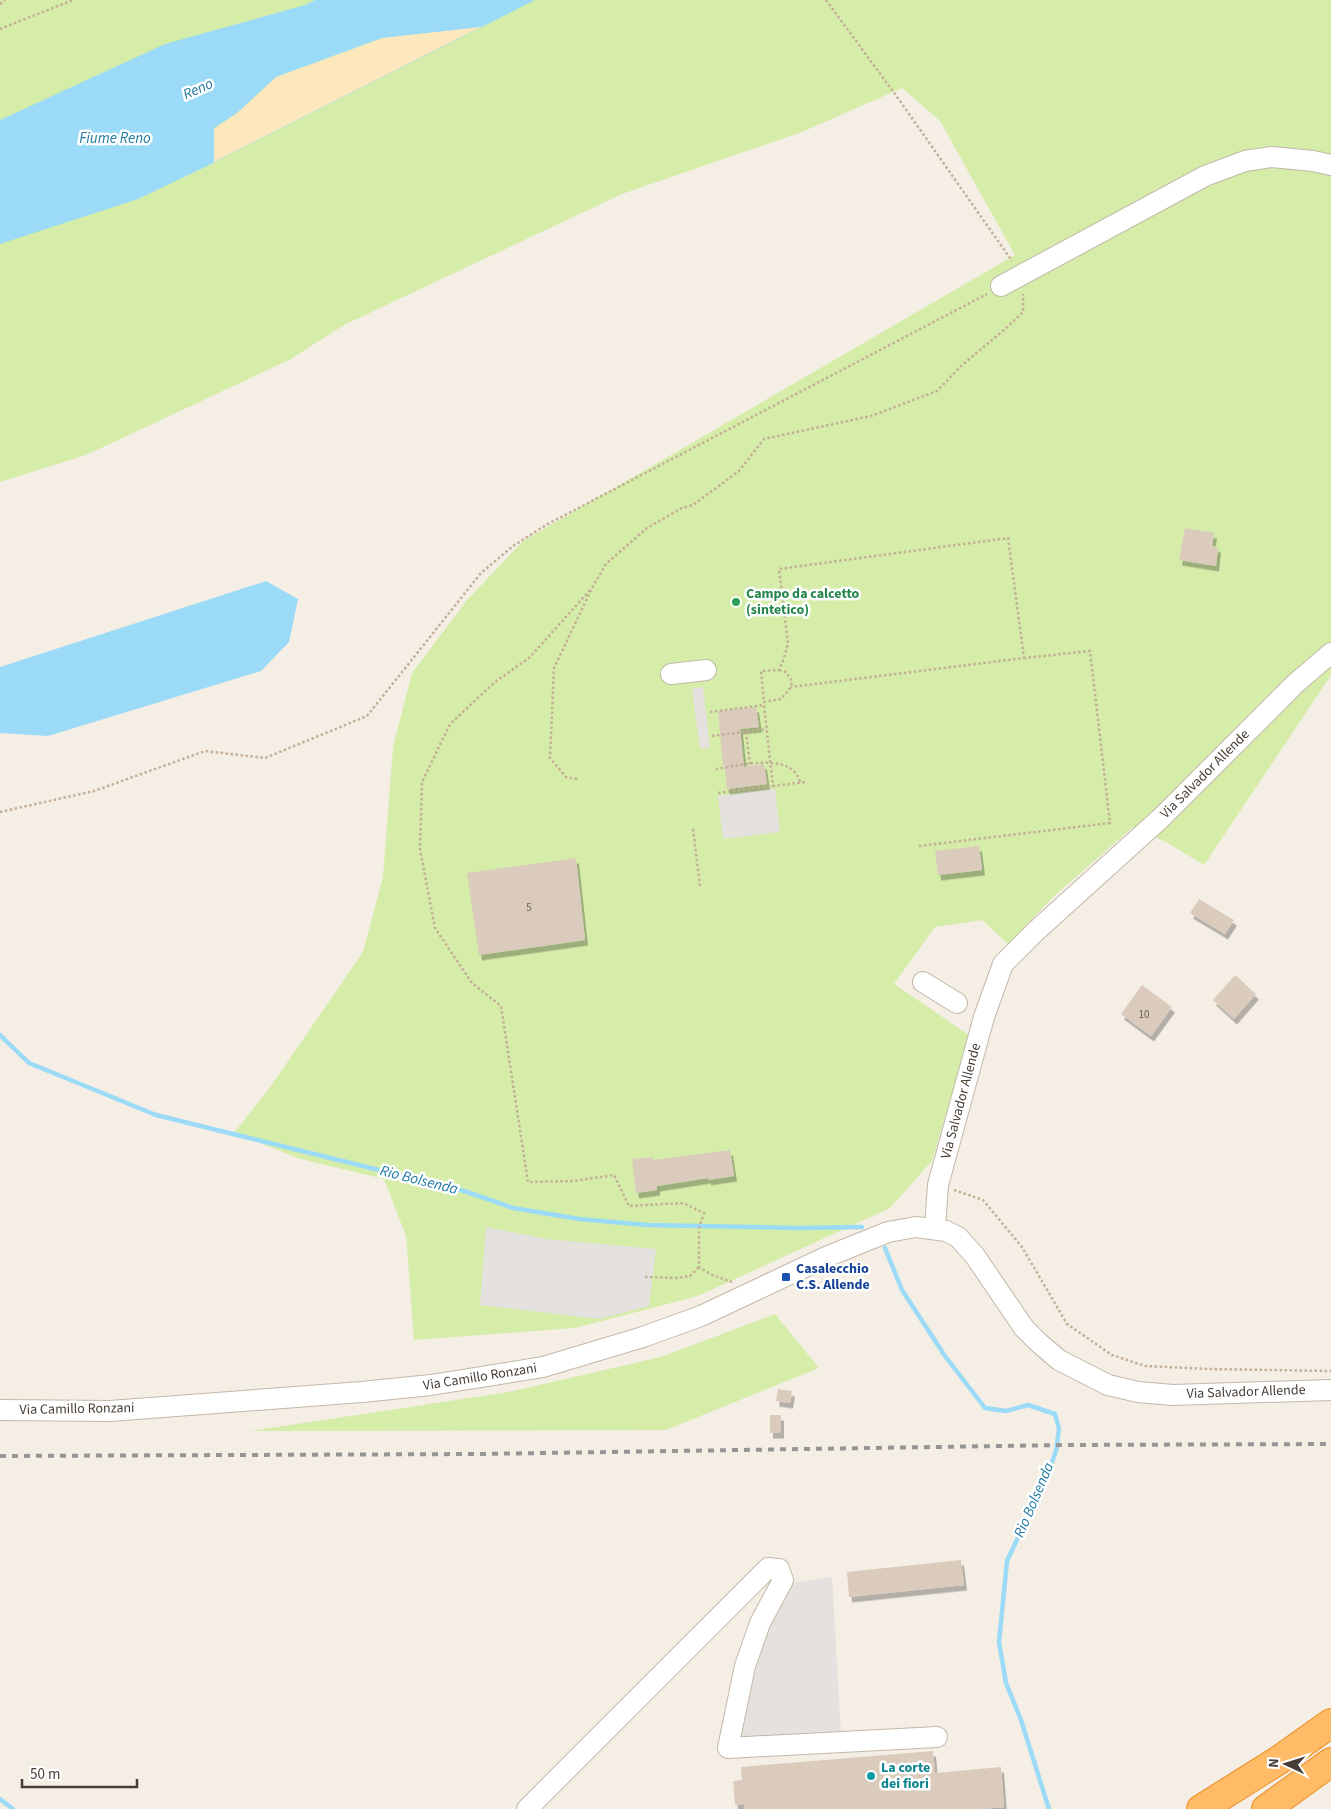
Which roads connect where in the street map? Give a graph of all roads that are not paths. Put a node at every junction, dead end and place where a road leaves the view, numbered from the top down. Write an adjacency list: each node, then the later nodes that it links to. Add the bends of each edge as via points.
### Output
1 (1331, 165): 2 (street, via 1272,157 1245,161 1205,176)
2 (1001, 286)
3 (1331, 653): 8 (street, Via Salvador Allende, via 1296,683 1161,818 1003,964 984,1017 938,1185)
4 (706, 670): 5 (street)
5 (670, 674)
6 (923, 982): 7 (street)
7 (957, 1003)
8 (935, 1228): 9 (street, Via Salvador Allende, via 958,1237 975,1256 1024,1328 1039,1343 1059,1360 1108,1384 1138,1392 1173,1395); 10 (street, Via Camillo Ronzani, via 916,1227 888,1232 826,1257 702,1316 543,1367 431,1385 362,1392 110,1410)
9 (1331, 1390)
10 (0, 1410)
11 (1331, 1723): 15 (highway)
12 (936, 1737): 14 (street, via 728,1748 745,1666 760,1623 783,1580 779,1569 768,1568)
13 (1331, 1762): 16 (highway)
14 (527, 1809)
15 (1201, 1809)
16 (1266, 1809)

